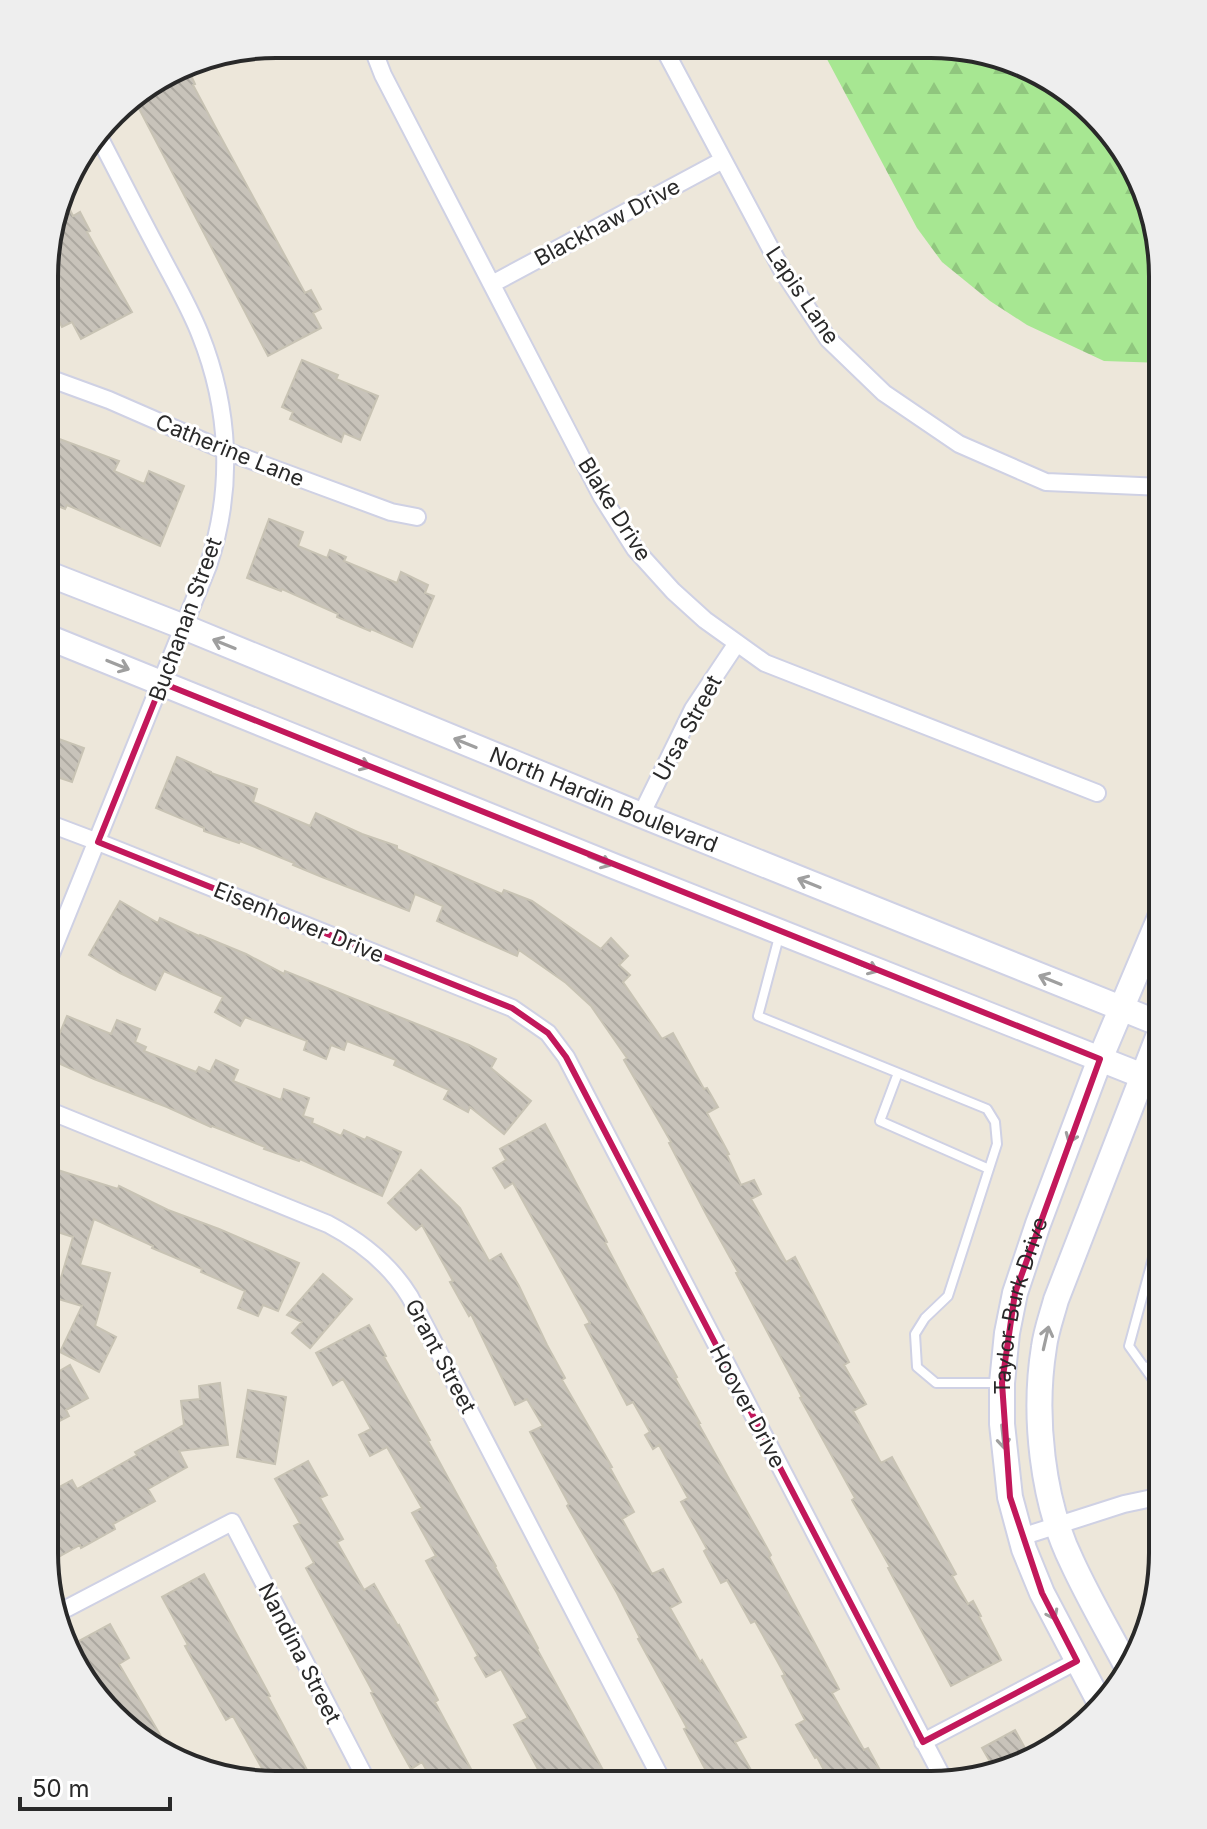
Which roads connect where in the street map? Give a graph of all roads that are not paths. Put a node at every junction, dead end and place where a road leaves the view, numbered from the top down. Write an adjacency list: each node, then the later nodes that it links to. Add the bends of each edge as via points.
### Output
1 (376, 58): 5 (street, Blake Drive)
2 (669, 58): 4 (street, Lapis Lane)
3 (103, 144): 7 (street, Buchanan Street, via 200,333 220,402)
4 (723, 160): 5 (street, Blackhaw Drive); 8 (street, Lapis Lane, via 782,270 828,339 884,393 959,444 1046,482)
5 (492, 284): 13 (street, Blake Drive, via 602,497 635,549 673,591)
6 (58, 381): 7 (street, Catherine Lane)
7 (226, 451): 9 (street, Catherine Lane); 11 (street, Buchanan Street, via 214,548)
8 (1149, 486)
9 (417, 517)
10 (58, 578): 11 (main road, North Hardin Boulevard)
11 (184, 627): 14 (street, Buchanan Street); 16 (main road, North Hardin Boulevard, one-way to 11)
12 (58, 641): 14 (main road, one-way to 14)
13 (737, 643): 15 (street, Blake Drive, via 765,663); 16 (street, Ursa Street, via 693,709)
14 (162, 683): 18 (street, Buchanan Street); 19 (main road, one-way to 19)
15 (1097, 793)
16 (641, 815): 22 (main road, North Hardin Boulevard, one-way to 16)
17 (58, 827): 18 (street, Eisenhower Drive)
18 (98, 842): 20 (street, Buchanan Street); 24 (street, Eisenhower Drive, via 512,1008)
19 (780, 932): 25 (main road, one-way to 25); 26 (lane, via 758,1016)
20 (58, 938)
21 (1149, 945): 22 (main road, Taylor-Burk Drive)
22 (1123, 1010): 23 (main road, North Hardin Boulevard); 25 (main road, Taylor-Burk Drive)
23 (1149, 1020)
24 (548, 1033): 44 (street, Hoover Drive, via 566,1057)
25 (1100, 1059): 27 (main road); 36 (main road, Taylor-Burk Drive, one-way to 36, via 1015,1293)
26 (898, 1073): 30 (lane, via 987,1109 995,1122 997,1144); 30 (lane, via 880,1121)
27 (1149, 1078)
28 (1149, 1089): 38 (main road, Taylor-Burk Drive, one-way to 28, via 1043,1467 1044,1347 1056,1300)
29 (58, 1114): 47 (street, Grant Street, via 328,1224 394,1272)
30 (989, 1169): 36 (lane, via 948,1296 915,1334 917,1367 936,1383)
31 (1149, 1272): 33 (lane, via 1129,1346)
32 (1149, 1366): 33 (lane)
33 (1146, 1368): 34 (lane); 35 (lane)
34 (1149, 1368)
35 (1149, 1373)
36 (1002, 1383): 39 (main road, Taylor-Burk Drive, one-way to 39, via 1010,1497)
37 (1149, 1499): 38 (street)
38 (1059, 1525): 39 (street); 41 (main road, Taylor-Burk Drive, via 1071,1560)
39 (1021, 1537): 42 (main road, Taylor-Burk Drive, one-way to 42)
40 (65, 1609): 46 (street, Nandina Street, via 232,1522)
41 (1122, 1657)
42 (1077, 1661): 43 (main road, Taylor-Burk Drive); 44 (street)
43 (1096, 1695)
44 (923, 1742): 45 (street, Hoover Drive)
45 (939, 1770)
46 (362, 1771)
47 (657, 1771)

